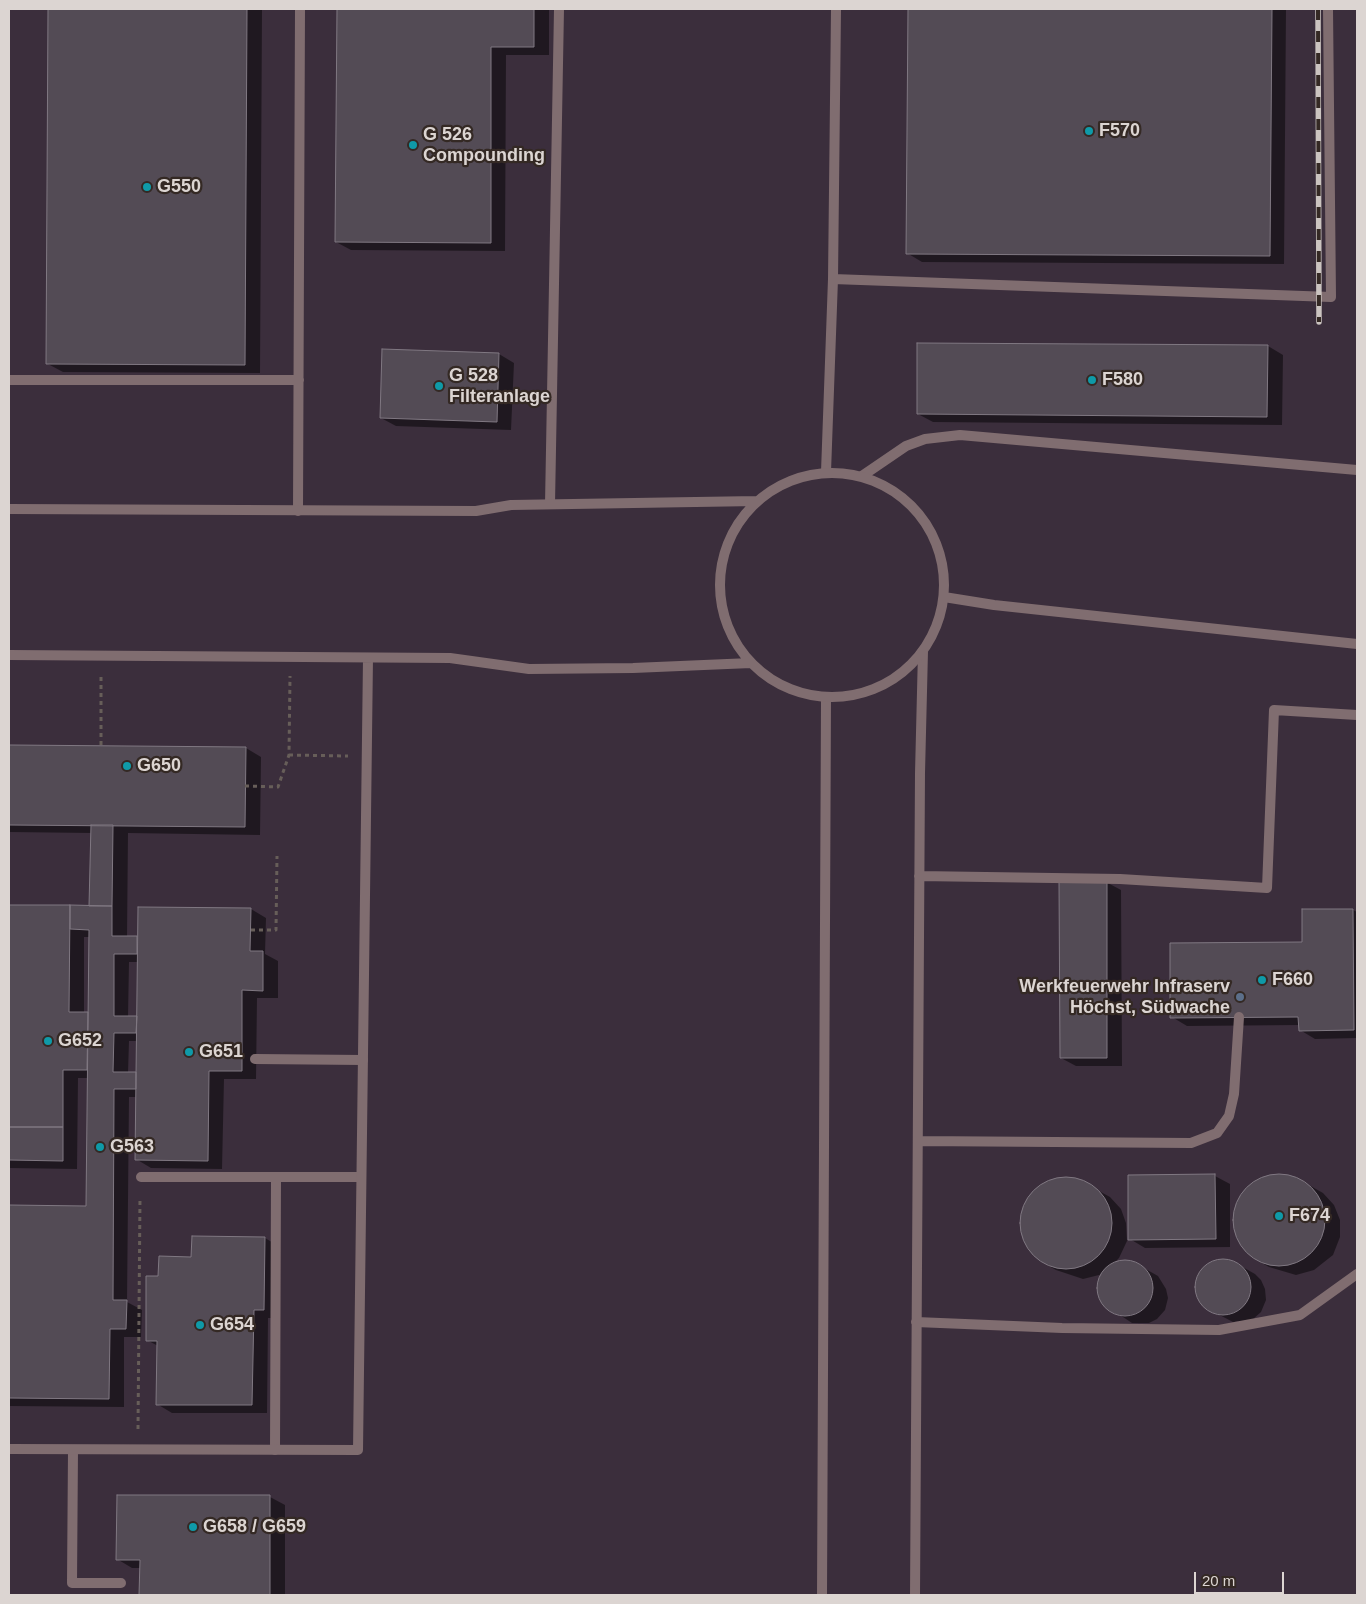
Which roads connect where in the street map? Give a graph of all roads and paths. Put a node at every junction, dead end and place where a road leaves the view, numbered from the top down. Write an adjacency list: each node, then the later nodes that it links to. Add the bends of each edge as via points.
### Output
1 (300, 9): 7 (street)
2 (559, 9): 12 (street)
3 (836, 9): 5 (street)
4 (1328, 9): 5 (street, via 1331,297)
5 (833, 280): 9 (street)
6 (9, 380): 7 (street)
7 (299, 380): 14 (street)
8 (1357, 470): 10 (street, via 960,435 926,439 906,446)
9 (826, 472): 10 (street); 11 (street, via 802,476 779,485)
10 (862, 476): 15 (street, via 889,487 913,506 934,535 945,577)
11 (757, 501): 12 (street); 22 (street, via 738,523 729,540 721,566 719,590 725,620 736,645)
12 (550, 504): 14 (street, via 511,505 476,511)
13 (9, 509): 14 (street)
14 (298, 511)
15 (944, 597): 16 (street); 17 (street, via 936,629)
16 (1357, 644)
17 (923, 651): 23 (street, via 887,684 856,695); 30 (street)
18 (9, 655): 19 (street)
19 (101, 656): 20 (street); 25 (path)
20 (290, 658): 21 (street); 26 (path)
21 (368, 658): 22 (street, via 450,658 529,669); 34 (street)
22 (751, 663): 23 (street, via 764,675 794,691)
23 (826, 698): 46 (street)
24 (1357, 715): 30 (street, via 1274,710 1267,888 1120,879)
25 (100, 745)
26 (289, 755): 27 (path); 28 (path, via 278,787)
27 (324, 756)
28 (245, 786)
29 (277, 856): 31 (path, via 276,930)
30 (919, 876): 35 (street)
31 (251, 930)
32 (1239, 1017): 35 (street, via 1234,1094 1229,1116 1217,1133 1208,1137 1191,1143)
33 (254, 1059): 34 (street)
34 (363, 1060): 38 (street)
35 (918, 1141): 40 (street)
36 (141, 1177): 37 (street); 43 (path)
37 (276, 1177): 38 (street); 44 (street)
38 (361, 1177): 44 (street, via 358,1450)
39 (1357, 1274): 40 (street, via 1300,1315 1219,1330)
40 (916, 1322): 47 (street)
41 (9, 1449): 42 (street)
42 (73, 1450): 43 (street); 45 (street, via 72,1583)
43 (138, 1450): 44 (street)
44 (275, 1450)
45 (121, 1583)
46 (822, 1595)
47 (915, 1595)

